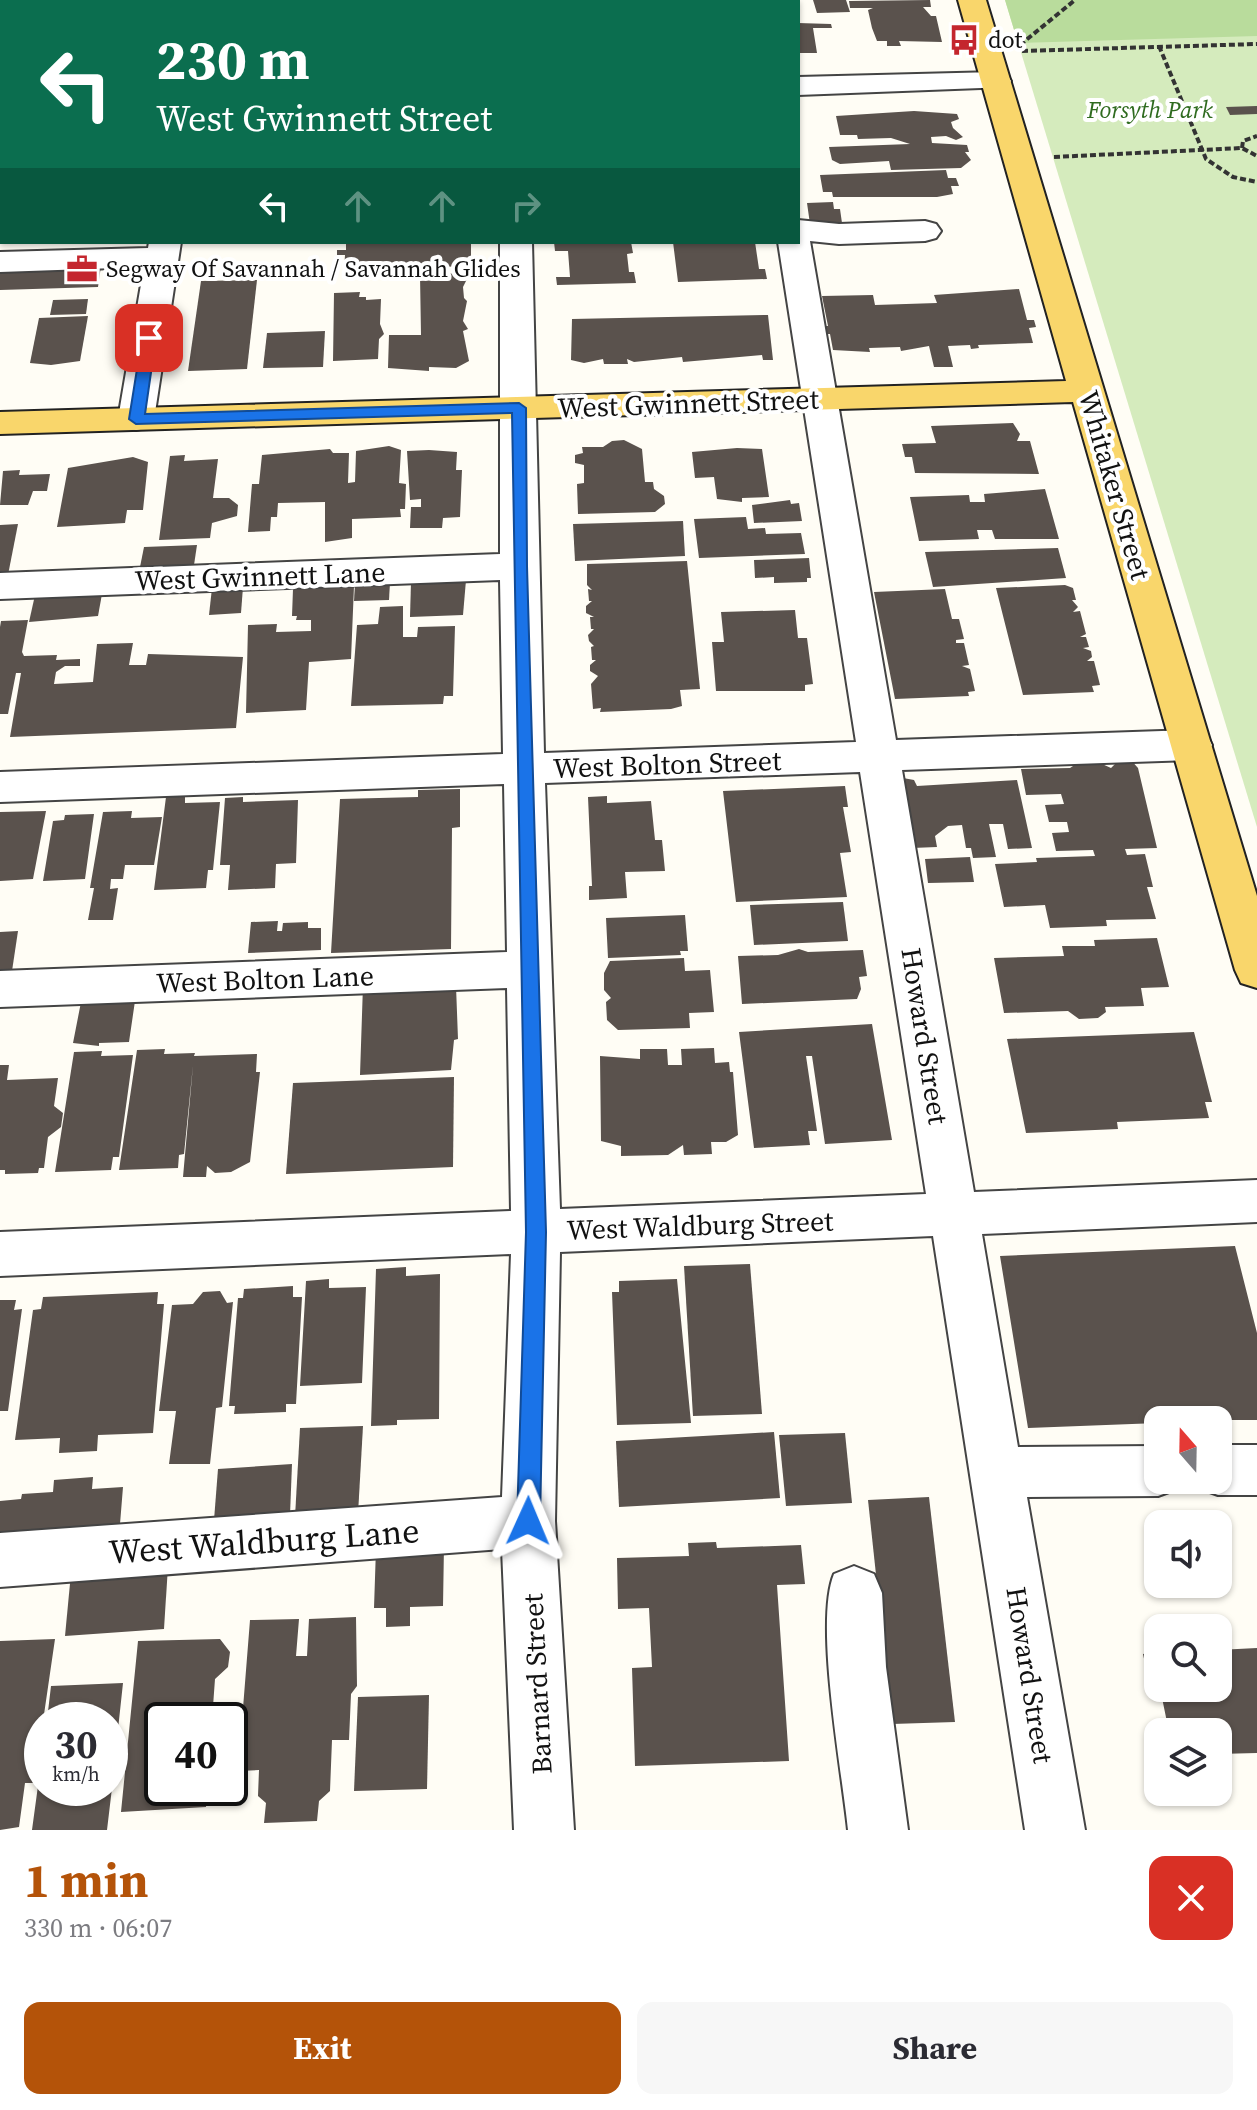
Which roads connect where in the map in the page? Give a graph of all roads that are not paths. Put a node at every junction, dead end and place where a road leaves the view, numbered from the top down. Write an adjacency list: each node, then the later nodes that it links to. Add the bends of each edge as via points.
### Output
1 (972, 0): 2 (main road, Whitaker Street)
2 (996, 81): 3 (street); 10 (main road, Whitaker Street)
3 (800, 86)
4 (800, 230): 5 (street)
5 (925, 231)
6 (516, 244): 12 (street, Barnard Street)
7 (794, 244): 11 (street, Howard Street)
8 (164, 250): 9 (street); 13 (street)
9 (0, 262)
10 (1087, 391): 11 (main road, West Gwinnett Street); 17 (main road, Whitaker Street)
11 (820, 399): 12 (main road, West Gwinnett Street); 18 (street, Howard Street)
12 (519, 408): 13 (main road, West Gwinnett Street); 15 (street, Barnard Street)
13 (136, 419): 14 (main road, West Gwinnett Street)
14 (0, 423)
15 (519, 566): 16 (street, West Gwinnett Lane); 19 (street, Barnard Street)
16 (0, 586)
17 (1191, 745): 18 (street, West Bolton Street); 22 (main road, Whitaker Street)
18 (878, 756): 19 (street, West Bolton Street); 25 (street, Howard Street)
19 (526, 769): 20 (street, West Bolton Street); 21 (street, Barnard Street)
20 (0, 787)
21 (531, 969): 23 (street, West Bolton Lane); 26 (street, Barnard Street)
22 (1257, 970)
23 (0, 989)
24 (1257, 1201): 25 (street, West Waldburg Street)
25 (954, 1214): 26 (street, West Waldburg Street); 31 (street, Howard Street)
26 (536, 1232): 27 (street, West Waldburg Street); 32 (street, Barnard Street)
27 (0, 1254)
28 (1232, 1470): 29 (street)
29 (1257, 1470)
30 (1144, 1471): 31 (street)
31 (996, 1472): 37 (street, Howard Street)
32 (528, 1521): 33 (street, West Waldburg Lane); 35 (street, Barnard Street)
33 (0, 1560)
34 (854, 1593): 36 (street)
35 (544, 1830)
36 (878, 1830)
37 (1055, 1830)

